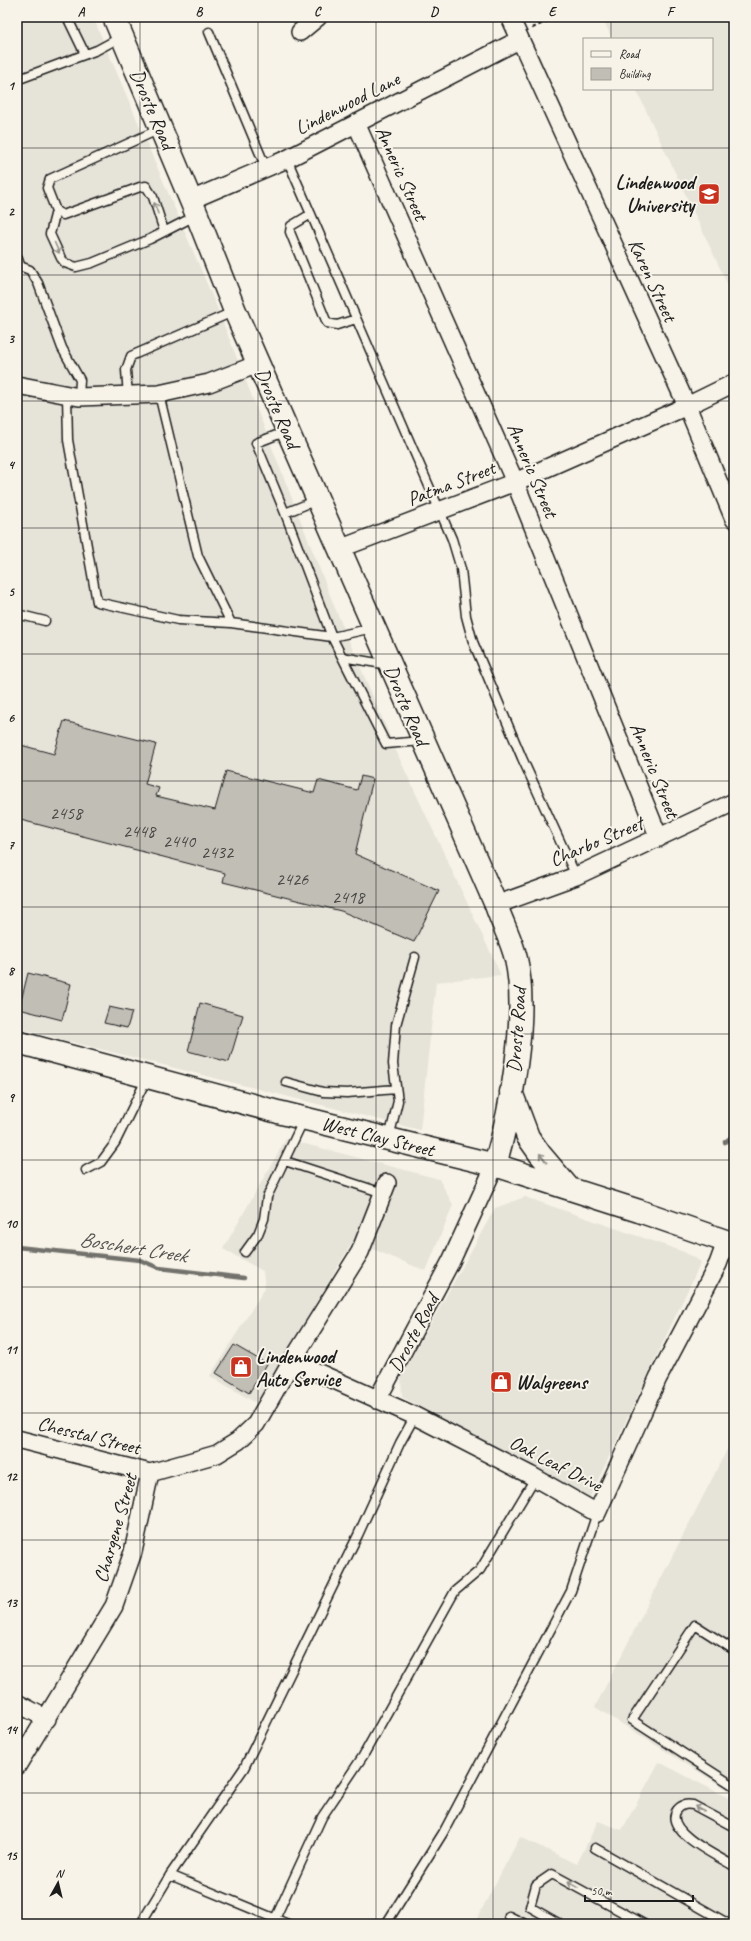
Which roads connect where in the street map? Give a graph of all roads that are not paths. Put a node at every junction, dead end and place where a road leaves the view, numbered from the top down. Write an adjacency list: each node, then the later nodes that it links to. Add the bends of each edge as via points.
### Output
1 (68, 17): 8 (lane)
2 (318, 17): 6 (street)
3 (510, 17): 7 (street, Karen Street)
4 (118, 27): 8 (lane, via 98,50); 11 (street, Droste Road)
5 (209, 32): 13 (lane)
6 (300, 32)
7 (518, 37): 10 (street, Lindenwood Lane); 28 (street, Karen Street)
8 (85, 54): 9 (lane)
9 (22, 78)
10 (356, 123): 12 (street, Lindenwood Lane); 30 (street, Anneric Street)
11 (161, 129): 14 (street, Droste Road); 15 (lane, via 50,179 47,188)
12 (287, 159): 13 (street, Lindenwood Lane); 16 (lane)
13 (266, 168): 14 (street, Lindenwood Lane)
14 (194, 207): 17 (lane); 20 (street, Droste Road)
15 (56, 211): 17 (lane, one-way to 15, via 153,197 146,186 63,215); 17 (lane, one-way to 17, via 50,234 61,258 76,267 92,263)
16 (311, 214): 21 (lane); 21 (lane, via 291,226 290,232 327,323 337,325)
17 (164, 231)
18 (17, 256): 19 (lane)
19 (18, 265): 26 (lane, via 30,270 38,283 62,348 80,380)
20 (235, 311): 22 (street, Droste Road); 27 (lane, via 131,356 126,370)
21 (356, 319): 32 (lane)
22 (258, 364): 25 (street, via 208,383); 29 (street, Droste Road)
23 (734, 383): 28 (street, Patma Street)
24 (17, 385): 26 (street)
25 (159, 394): 27 (street); 38 (lane, via 198,556)
26 (73, 396): 27 (street); 38 (lane, via 68,440 97,602 178,620)
27 (128, 396)
28 (687, 406): 30 (street, Patma Street); 34 (street, Karen Street)
29 (287, 431): 31 (street, Droste Road); 33 (lane, via 256,443)
30 (515, 482): 32 (street, Patma Street); 45 (street, Anneric Street)
31 (318, 500): 33 (lane); 35 (street, Droste Road)
32 (440, 511): 35 (street, Patma Street); 46 (lane, via 458,559 466,616 473,642)
33 (286, 513): 40 (lane)
34 (734, 519)
35 (339, 549): 39 (street, Droste Road)
36 (17, 614): 37 (lane)
37 (45, 621)
38 (231, 623): 40 (lane)
39 (374, 627): 40 (lane); 42 (street, Droste Road)
40 (332, 637): 41 (lane)
41 (342, 657): 42 (lane); 43 (lane, via 386,744)
42 (391, 666): 43 (street, Droste Road)
43 (422, 741): 47 (street, Droste Road)
44 (734, 802): 45 (street, Charbo Street)
45 (659, 838): 46 (street, Charbo Street)
46 (576, 876): 47 (street, Charbo Street)
47 (496, 905): 53 (street, Droste Road, via 516,959 522,998)
48 (415, 957): 52 (lane, via 396,1025 393,1064)
49 (17, 1042): 50 (street, West Clay Street)
50 (147, 1077): 54 (street, West Clay Street); 58 (lane, via 115,1143 101,1162)
51 (286, 1082): 52 (lane, via 335,1093)
52 (396, 1090): 55 (lane, via 398,1101)
53 (511, 1092): 57 (street, Droste Road); 59 (street, one-way to 53, via 528,1137)
54 (305, 1119): 55 (street, West Clay Street); 56 (lane)
55 (389, 1139): 57 (street, West Clay Street)
56 (285, 1161): 60 (lane); 62 (lane, via 267,1197 264,1219 258,1234)
57 (495, 1164): 59 (street, West Clay Street); 64 (street, Droste Road, via 451,1261)
58 (86, 1170)
59 (568, 1187): 61 (street, West Clay Street)
60 (385, 1188): 63 (street, Chargene Street, via 360,1252)
61 (730, 1243): 69 (street, Oak Leaf Drive, via 631,1434)
62 (246, 1252)
63 (292, 1361): 64 (street, Oak Leaf Drive); 67 (street, Chargene Street, via 256,1424 238,1441 216,1454)
64 (377, 1400): 65 (street, Oak Leaf Drive)
65 (415, 1416): 68 (street, Oak Leaf Drive); 78 (lane, via 244,1768)
66 (17, 1439): 67 (street, Chesstal Street)
67 (150, 1473): 72 (street, Chargene Street, via 133,1552 114,1606)
68 (534, 1478): 69 (street, Oak Leaf Drive); 80 (lane, via 480,1570 455,1591 363,1756 322,1817)
69 (597, 1513): 83 (lane, via 571,1591 443,1833)
70 (734, 1650): 74 (lane, via 694,1625 632,1720)
71 (17, 1703): 72 (street)
72 (47, 1719): 73 (street, Chargene Street)
73 (17, 1766)
74 (734, 1786)
75 (734, 1827): 77 (lane, one-way to 77, via 693,1805 681,1806 676,1812 675,1822 691,1841)
76 (595, 1848): 87 (lane)
77 (734, 1866)
78 (170, 1875): 80 (lane); 81 (lane)
79 (509, 1916): 84 (lane)
80 (276, 1919): 82 (lane)
81 (143, 1920)
82 (288, 1924)
83 (386, 1924)
84 (525, 1924)
85 (560, 1924): 86 (lane, one-way to 85, via 552,1874 536,1885 530,1907)
86 (644, 1924)
87 (729, 1924)

